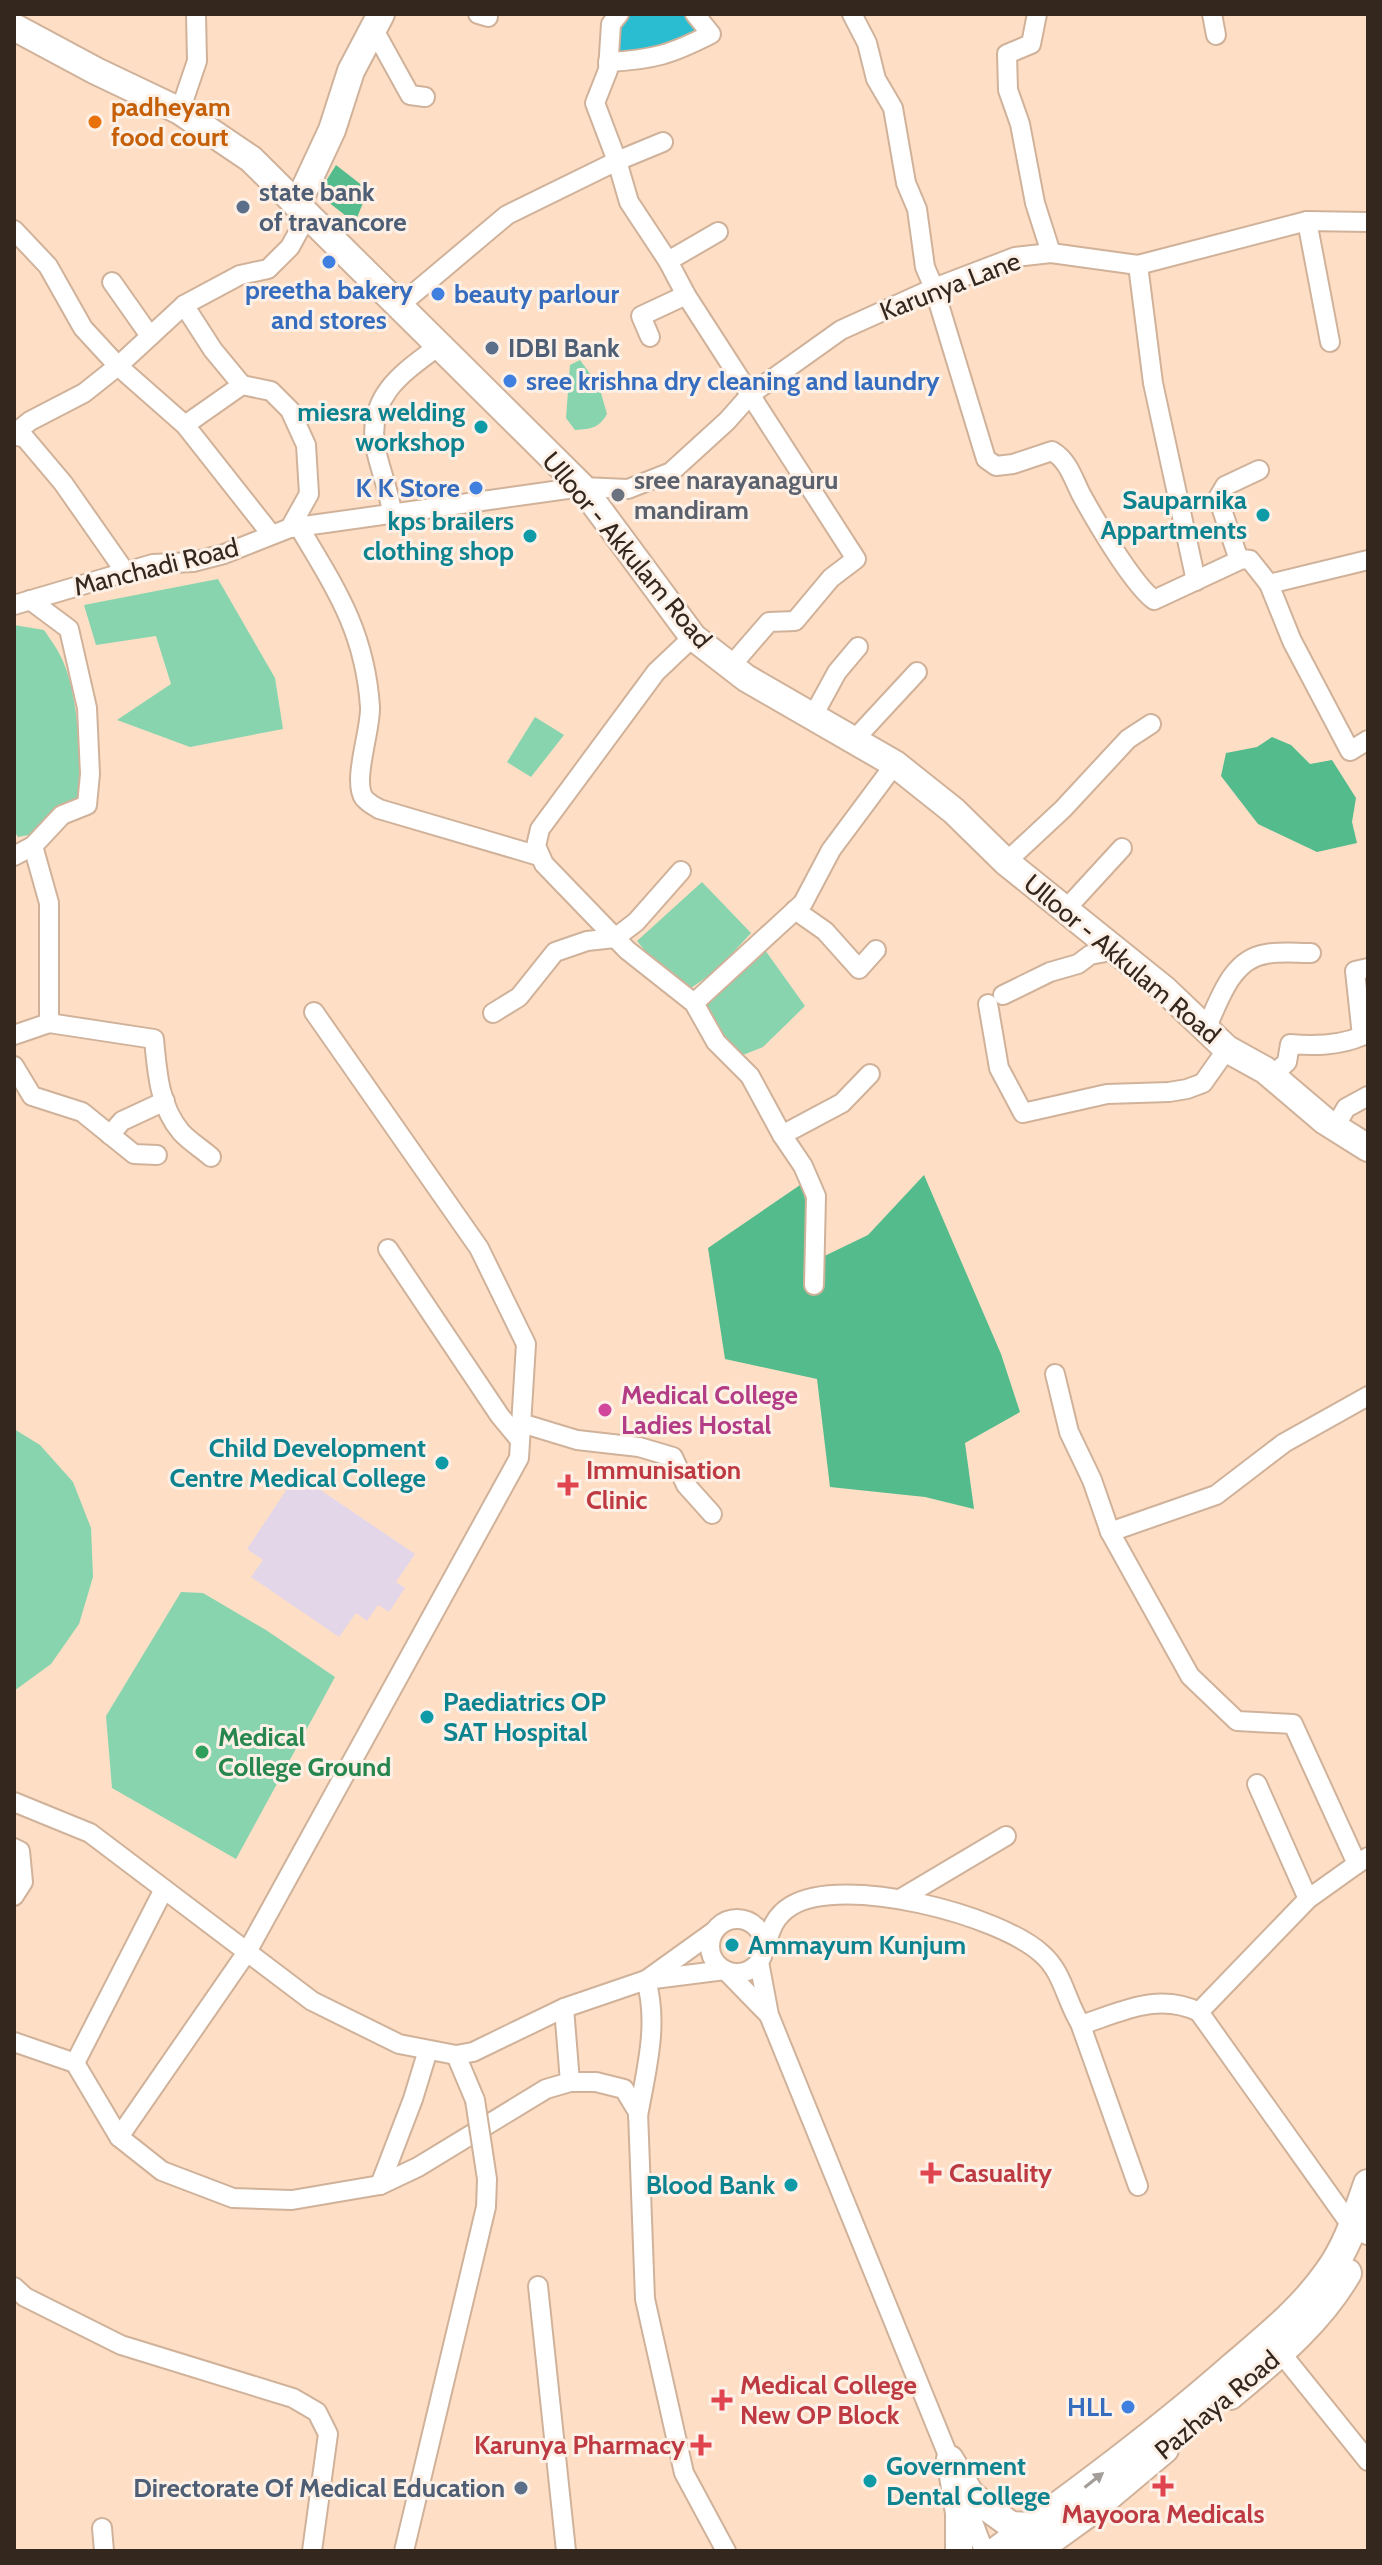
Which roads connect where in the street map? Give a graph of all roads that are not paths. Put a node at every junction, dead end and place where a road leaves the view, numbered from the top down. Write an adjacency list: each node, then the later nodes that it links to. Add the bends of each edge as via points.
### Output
1 (196, 14): 12 (street, via 197,61)
2 (619, 14): 10 (street, via 611,24)
3 (695, 14): 10 (street, via 711,34 670,54)
4 (852, 14): 24 (street, via 893,108 925,267)
5 (1037, 14): 20 (street, via 1031,44 1007,54 1006,67)
6 (1212, 14): 9 (street)
7 (377, 21): 11 (street, via 410,95); 15 (main road, via 351,71)
8 (14, 27): 12 (main road, Ulloor - Akkulam Road)
9 (1216, 35)
10 (608, 62): 14 (street, via 595,103)
11 (425, 97)
12 (180, 111): 15 (main road, Ulloor - Akkulam Road, via 251,159)
13 (663, 142): 14 (street)
14 (617, 161): 21 (street, via 629,202); 27 (street, via 507,215)
15 (302, 210): 26 (street, via 299,236 280,260); 27 (main road, Ulloor - Akkulam Road)
16 (1307, 221): 17 (street, Karunya Lane); 22 (street, Karunya Lane); 30 (street)
17 (1368, 222)
18 (14, 230): 32 (street, via 48,266 83,328)
19 (718, 232): 21 (street)
20 (1051, 253): 22 (street, Karunya Lane); 24 (street, Karunya Lane, via 1015,257)
21 (668, 261): 25 (street)
22 (1138, 265): 45 (street, via 1153,383)
23 (112, 282): 28 (street)
24 (934, 288): 34 (street, Karunya Lane, via 841,330); 45 (street, via 986,459 996,466 1052,451 1063,457 1147,595 1154,600)
25 (686, 295): 29 (street, via 641,316); 34 (street)
26 (184, 305): 28 (street); 33 (street)
27 (400, 305): 31 (main road, Ulloor - Akkulam Road)
28 (150, 336): 32 (street)
29 (650, 337)
30 (1330, 342)
31 (440, 345): 38 (main road, Ulloor - Akkulam Road); 39 (street, via 375,391 375,444)
32 (118, 366): 35 (street); 36 (street)
33 (242, 385): 35 (street); 40 (street, via 271,391 290,410 306,445 309,494)
34 (751, 394): 38 (street, Karunya Lane, via 671,472 628,489); 52 (street, via 856,559 831,578 795,621 769,622)
35 (185, 425): 41 (street)
36 (14, 434): 44 (street, via 25,438 63,483)
37 (1259, 470): 42 (street, via 1225,486 1218,498)
38 (582, 487): 39 (street, Manchadi Road); 50 (main road, Ulloor - Akkulam Road)
39 (392, 513): 40 (street, Manchadi Road)
40 (295, 527): 41 (street, Manchadi Road); 62 (street, via 336,586 355,627 370,711 360,788 365,800 379,809)
41 (271, 534): 44 (street, Manchadi Road, via 224,554)
42 (1239, 560): 45 (street); 46 (street, via 1250,560)
43 (1368, 560): 46 (street)
44 (126, 573): 47 (street, Manchadi Road)
45 (1196, 581)
46 (1269, 584): 57 (street, via 1292,641 1350,751)
47 (66, 590): 48 (street, Manchadi Road); 49 (street)
48 (22, 603): 49 (street)
49 (69, 629): 59 (street, via 87,708 87,805 62,815)
50 (693, 637): 52 (main road, Ulloor - Akkulam Road); 62 (street, via 656,672 540,829)
51 (858, 647): 54 (street)
52 (730, 667): 54 (main road, Ulloor - Akkulam Road)
53 (917, 672): 56 (street)
54 (813, 716): 56 (main road, Ulloor - Akkulam Road)
55 (1151, 724): 63 (street, via 1128,739)
56 (854, 740): 58 (main road, Ulloor - Akkulam Road)
57 (1368, 740)
58 (895, 764): 63 (main road, Ulloor - Akkulam Road); 66 (street, via 831,850)
59 (33, 846): 61 (street); 75 (street, via 49,903)
60 (1122, 848): 65 (street)
61 (14, 856)
62 (539, 856): 67 (street)
63 (1006, 862): 65 (main road, Ulloor - Akkulam Road)
64 (681, 871): 67 (street)
65 (1066, 909): 69 (main road, Ulloor - Akkulam Road)
66 (795, 910): 68 (street, via 825,931 859,969); 72 (street)
67 (615, 938): 72 (street); 74 (street, via 555,952 519,997)
68 (876, 950)
69 (1116, 950): 76 (main road, Ulloor - Akkulam Road); 78 (street, via 1090,955 995,999 999,1068 1023,1113 1107,1094 1187,1089 1203,1083)
70 (1311, 953): 76 (street, via 1266,954 1245,961)
71 (1368, 968): 81 (street, via 1355,971 1362,1036 1316,1046 1290,1044 1287,1062)
72 (694, 1003): 86 (street, via 716,1042 750,1076)
73 (314, 1012): 94 (street, via 486,1262 526,1344)
74 (493, 1013)
75 (49, 1023): 77 (street); 83 (street, via 154,1039)
76 (1206, 1029): 78 (main road, Ulloor - Akkulam Road)
77 (14, 1035)
78 (1227, 1049): 81 (main road, Ulloor - Akkulam Road)
79 (14, 1066): 85 (street, via 32,1096 82,1112)
80 (870, 1074): 86 (street, via 842,1103)
81 (1272, 1076): 84 (main road, Ulloor - Akkulam Road)
82 (1368, 1096): 84 (street, via 1346,1108)
83 (165, 1101): 85 (street, via 122,1121); 89 (street, via 180,1131)
84 (1335, 1127): 87 (main road, Ulloor - Akkulam Road)
85 (110, 1135): 88 (street, via 134,1154)
86 (782, 1135): 91 (street, via 816,1196)
87 (1368, 1148)
88 (157, 1155)
89 (211, 1157)
90 (388, 1249): 94 (street, via 500,1416)
91 (814, 1285)
92 (1055, 1374): 96 (street, via 1069,1432)
93 (1368, 1396): 96 (street, via 1284,1443 1216,1495)
94 (520, 1431): 95 (street, via 639,1447 673,1457 686,1485); 107 (street, via 519,1458)
95 (712, 1514)
96 (1110, 1532): 101 (street, via 1190,1676 1237,1721 1293,1724)
97 (1257, 1784): 105 (street)
98 (14, 1802): 102 (street, via 90,1833)
99 (1006, 1836): 104 (street)
100 (14, 1848): 103 (street, via 20,1851 23,1882)
101 (1362, 1861): 105 (street)
102 (164, 1889): 107 (street); 118 (street)
103 (14, 1896)
104 (900, 1899): 108 (street, via 832,1895 794,1904 774,1919); 114 (street, via 978,1919 1033,1947 1060,1978)
105 (1308, 1899): 112 (street)
106 (713, 1932): 108 (street, via 736,1918 752,1923 762,1935); 109 (street, via 711,1955); 110 (street)
107 (247, 1952): 116 (street, via 312,2001 399,2044); 121 (street)
108 (761, 1957): 109 (street, via 750,1970); 113 (street)
109 (726, 1971): 110 (street); 113 (street)
110 (646, 1980): 111 (street); 120 (street, via 653,2002)
111 (564, 2008): 117 (street, via 473,2052); 119 (street)
112 (1199, 2012): 114 (street, via 1182,2004 1151,2004); 125 (street)
113 (769, 2015): 129 (street)
114 (1080, 2023): 124 (street)
115 (14, 2042): 118 (street)
116 (428, 2050): 117 (street); 123 (street)
117 (456, 2055): 135 (street, bridge, via 475,2100 486,2207)
118 (75, 2063): 121 (street)
119 (570, 2082): 120 (street, via 624,2089); 123 (street, via 546,2089)
120 (638, 2116): 137 (street, via 645,2299 684,2473)
121 (119, 2137): 123 (street, via 162,2171 233,2198 292,2200)
122 (1368, 2184): 125 (main road)
123 (380, 2185)
124 (1138, 2186)
125 (1364, 2239): 128 (main road, Pazhaya Road, via 1325,2308); 132 (main road, one-way to 125, via 1281,2325)
126 (538, 2286): 136 (street)
127 (14, 2287): 134 (street, via 121,2345 293,2398 317,2412 328,2434)
128 (1281, 2353): 130 (street); 132 (main road, Pazhaya Road, via 1089,2512)
129 (950, 2459): 132 (main road, via 970,2493); 138 (main road); 139 (street)
130 (1368, 2461)
131 (102, 2528): 133 (street)
132 (1033, 2539): 140 (main road)
133 (104, 2551)
134 (312, 2551)
135 (404, 2551)
136 (566, 2551)
137 (726, 2551)
138 (959, 2551)
139 (984, 2551)
140 (997, 2551)

